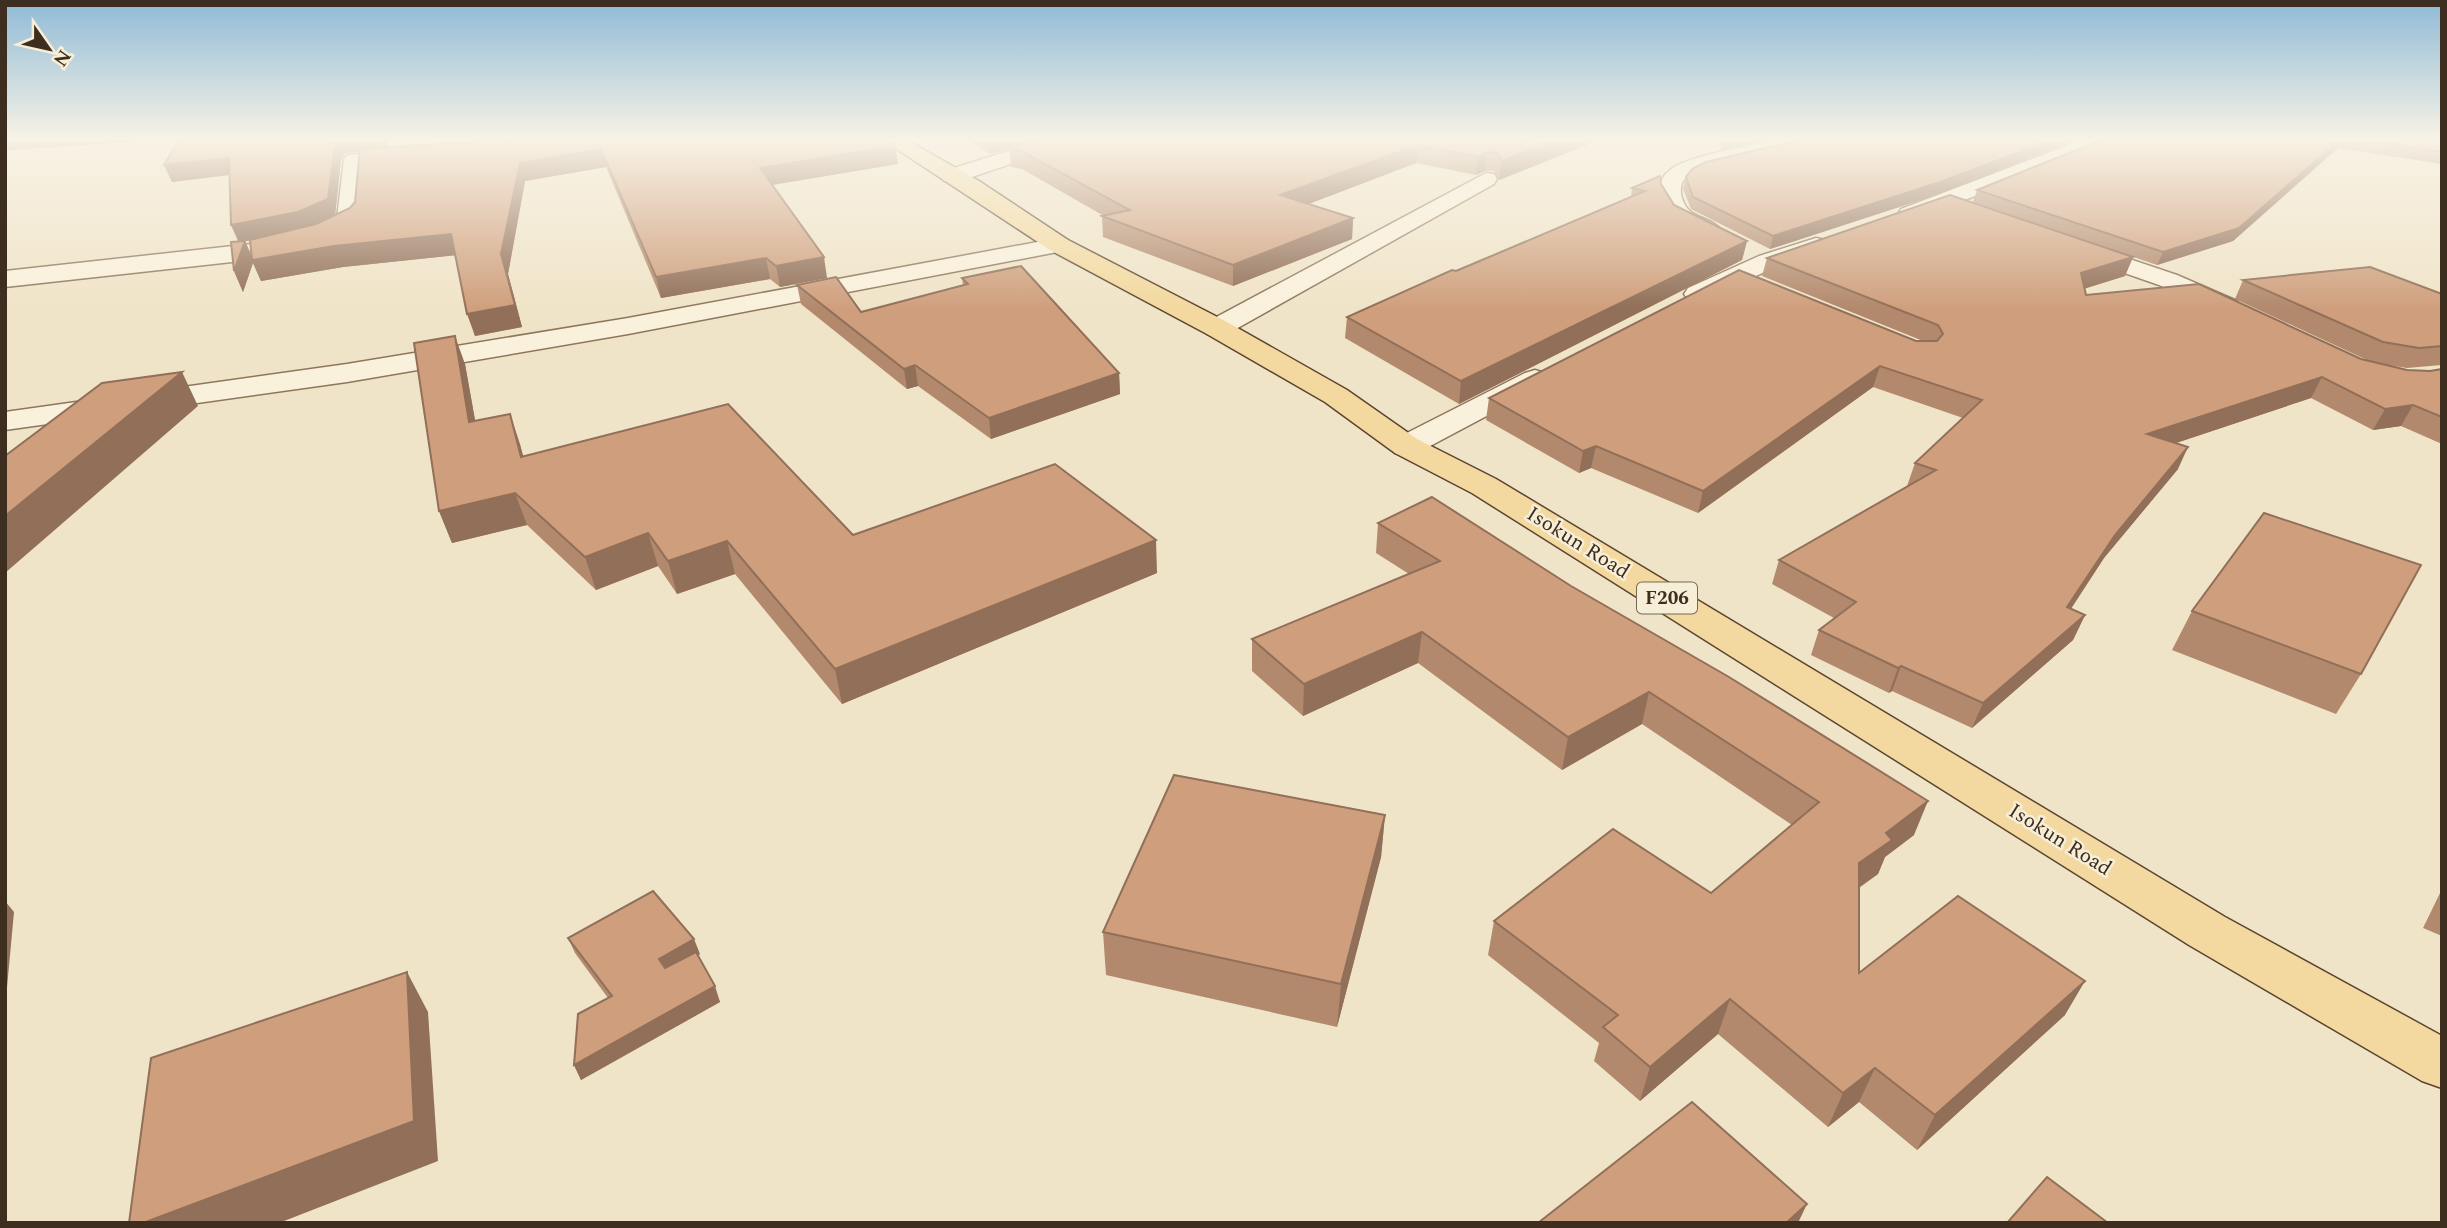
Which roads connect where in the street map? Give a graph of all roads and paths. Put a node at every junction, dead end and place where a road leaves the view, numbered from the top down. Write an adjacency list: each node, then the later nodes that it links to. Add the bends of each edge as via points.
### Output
1 (350, 195): 14 (street, via 348,221 309,240 211,257)
2 (982, 195): 11 (main road, Isokun Road / F206)
3 (1458, 195): 18 (street)
4 (1671, 195): 12 (street, via 1680,216)
5 (1962, 195): 6 (street)
6 (1945, 202): 7 (street); 8 (street)
7 (1984, 216)
8 (1881, 223)
9 (1843, 236): 12 (street)
10 (2050, 239): 17 (street, via 2168,280)
11 (1059, 245): 18 (main road, Isokun Road / F206); 20 (street, via 601,331 347,373)
12 (1749, 252): 13 (street)
13 (1733, 276): 15 (street); 16 (street)
14 (5, 279)
15 (1770, 291)
16 (1672, 307)
17 (2252, 319)
18 (1217, 328): 21 (main road, Isokun Road / F206, via 1336,396)
19 (1551, 370): 21 (street)
20 (5, 421)
21 (1406, 446): 22 (main road, Isokun Road / F206, via 1496,493 2207,931)
22 (2442, 1064)

